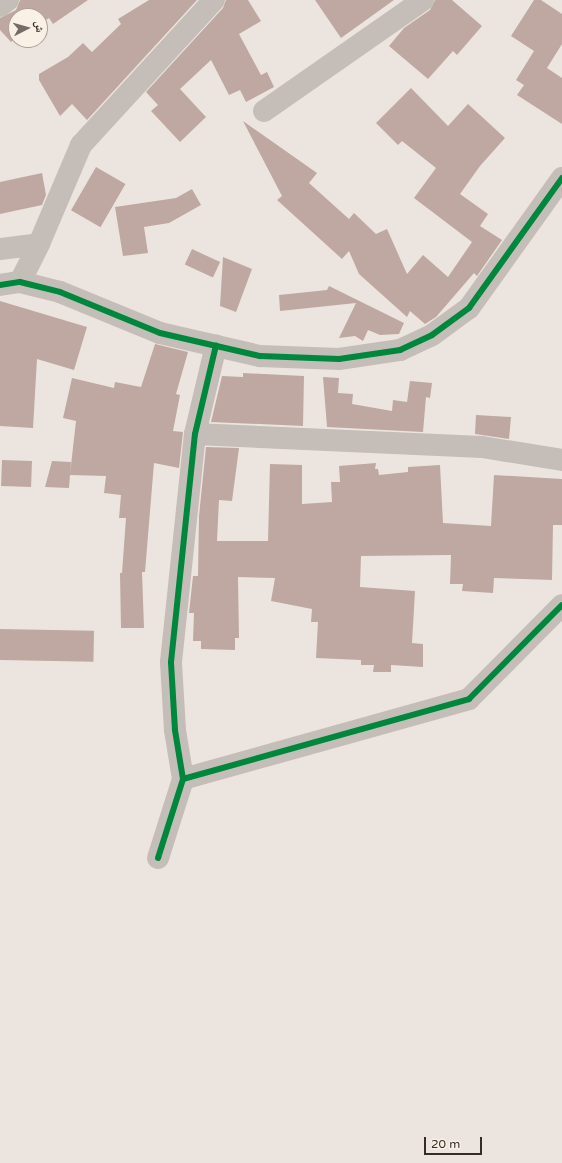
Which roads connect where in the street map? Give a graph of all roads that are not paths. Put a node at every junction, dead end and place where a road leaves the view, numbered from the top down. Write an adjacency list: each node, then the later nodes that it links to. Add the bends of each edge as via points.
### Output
1 (8, 0): 4 (street)
2 (214, 0): 7 (street, via 80,145)
3 (423, 0): 5 (street)
4 (0, 6)
5 (264, 111)
6 (562, 178): 10 (street, via 469,308 432,335 400,350 339,359 260,356)
7 (39, 244): 8 (street); 9 (street)
8 (0, 248)
9 (10, 283): 10 (street, via 60,292 160,332)
10 (216, 346): 11 (street)
11 (195, 434): 12 (street, via 482,447); 14 (street, via 171,662 174,730)
12 (562, 460)
13 (562, 605): 14 (street, via 469,700)
14 (183, 779): 15 (street)
15 (158, 858)

